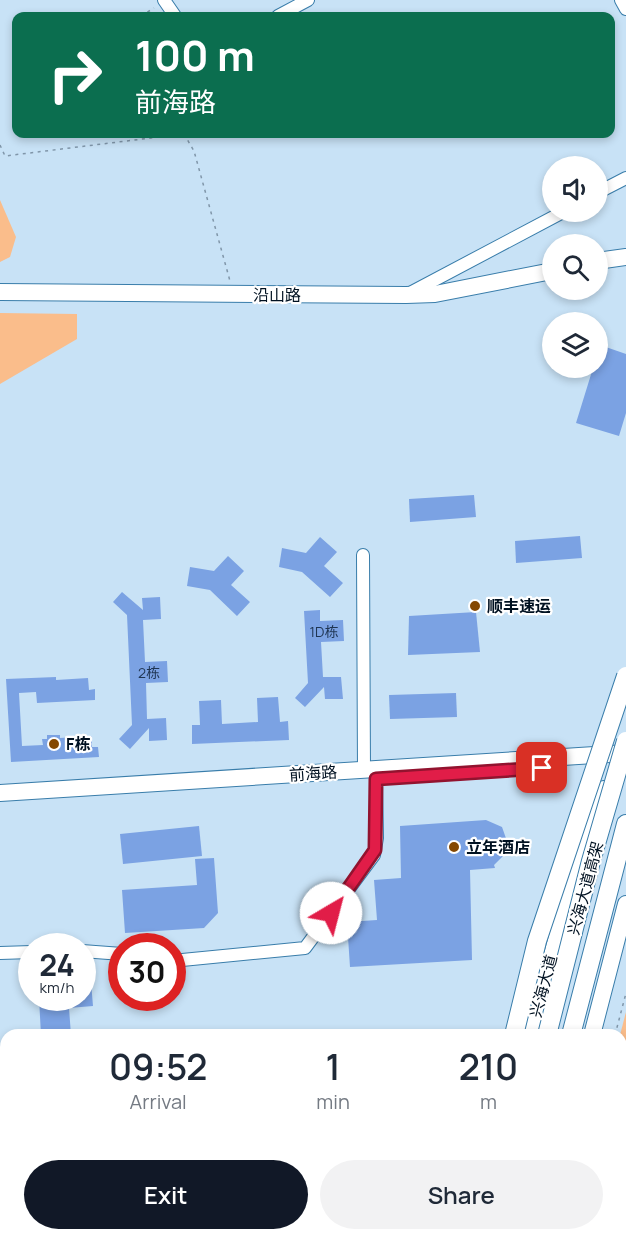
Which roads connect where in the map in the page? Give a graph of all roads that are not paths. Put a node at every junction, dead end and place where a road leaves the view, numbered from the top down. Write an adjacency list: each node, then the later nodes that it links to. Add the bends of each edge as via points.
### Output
1 (308, 0): 4 (street)
2 (621, 0): 3 (street)
3 (626, 9)
4 (286, 12)
5 (626, 178): 6 (street)
6 (608, 187)
7 (544, 222): 12 (street)
8 (626, 257): 9 (street)
9 (608, 259)
10 (542, 273): 12 (street, 沿山路, via 435,294)
11 (0, 292): 12 (street, 沿山路)
12 (406, 295)
13 (363, 555): 17 (street)
14 (626, 676): 25 (main road, bridge, via 537,941)
15 (626, 732): 16 (street, 兴海大道)
16 (622, 755): 17 (street, 前海路); 26 (street, 兴海大道, via 570,890); 27 (main road, 兴海大道高架, bridge)
17 (370, 775): 18 (street, 前海路); 19 (street, 前海路); 24 (street, via 377,838 374,855 305,948)
18 (0, 793)
19 (0, 804)
20 (626, 824): 28 (main road, 兴海大道高架)
21 (626, 904): 29 (street)
22 (18, 952): 23 (street)
23 (0, 953)
24 (186, 960)
25 (515, 1029)
26 (533, 1029)
27 (549, 1029)
28 (572, 1029)
29 (594, 1029)

